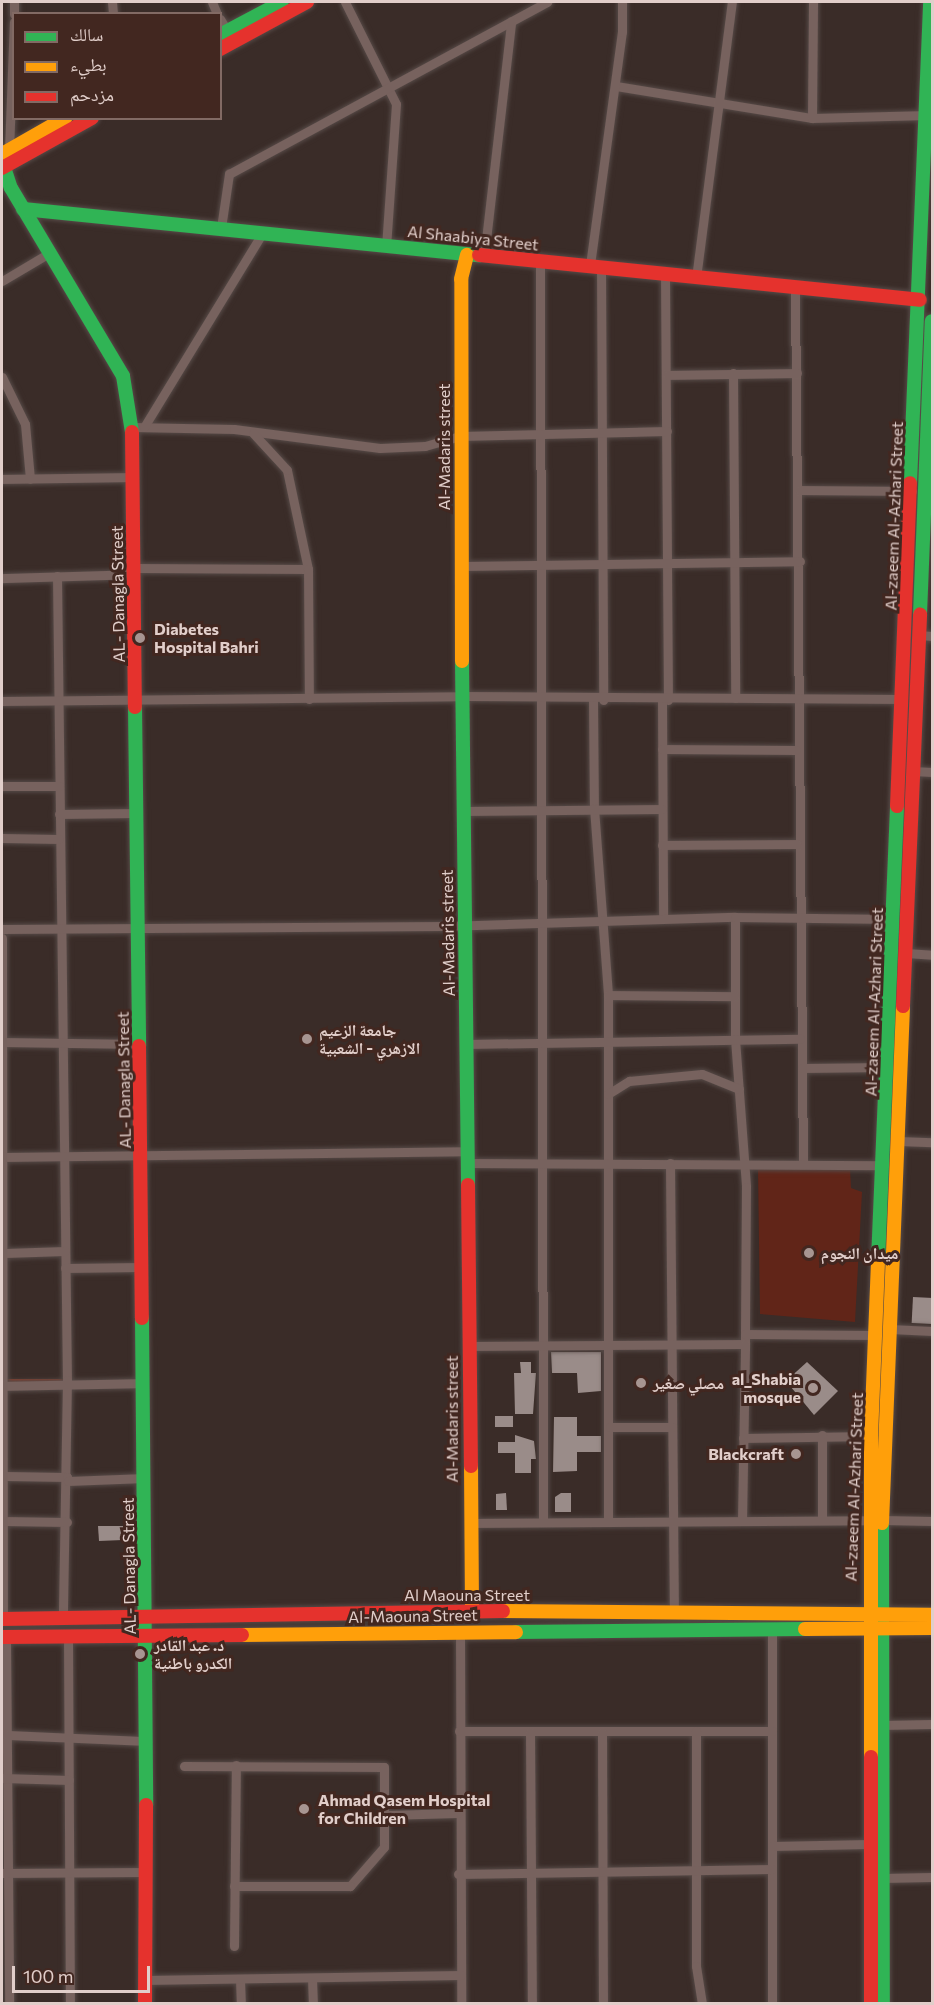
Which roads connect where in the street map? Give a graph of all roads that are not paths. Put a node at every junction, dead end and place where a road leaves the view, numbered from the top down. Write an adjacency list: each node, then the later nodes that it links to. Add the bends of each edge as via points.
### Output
1 (282, 2): 10 (main road)
2 (308, 2): 10 (main road)
3 (345, 2): 13 (street)
4 (547, 2): 9 (street)
5 (622, 2): 12 (street)
6 (732, 2): 14 (street)
7 (813, 2): 16 (street)
8 (930, 2): 15 (main road, Al-zaeem Al-Azhari Street)
9 (511, 22): 13 (street); 27 (street)
10 (226, 32)
11 (12, 50): 19 (street)
12 (616, 86): 14 (street); 29 (street)
13 (389, 88): 22 (street, via 229,174); 24 (street, via 396,104)
14 (720, 104): 16 (street); 31 (street)
15 (930, 117): 16 (street); 34 (main road, Al-zaeem Al-Azhari Street)
16 (812, 118)
17 (62, 120): 19 (main road)
18 (88, 120): 19 (main road)
19 (4, 160): 20 (main road)
20 (6, 186): 21 (main road, AL- Danagla Street)
21 (23, 208): 22 (main road, Al Shaabiya Street); 25 (main road, AL- Danagla Street)
22 (221, 228): 23 (main road, Al Shaabiya Street)
23 (263, 232): 24 (main road, Al Shaabiya Street); 40 (street)
24 (386, 246): 26 (main road, Al Shaabiya Street)
25 (51, 252): 32 (street); 40 (main road, AL- Danagla Street, via 123,376)
26 (467, 255): 27 (main road, Al Shaabiya Street); 45 (main road, Al-Madaris street, via 461,279)
27 (484, 257): 28 (main road, Al Shaabiya Street)
28 (540, 262): 29 (main road, Al Shaabiya Street); 44 (street)
29 (595, 266): 30 (main road, Al Shaabiya Street); 43 (street)
30 (665, 274): 31 (main road, Al Shaabiya Street); 38 (street)
31 (696, 278): 33 (main road, Al Shaabiya Street)
32 (2, 281)
33 (795, 289): 34 (main road, Al Shaabiya Street); 37 (street)
34 (920, 300): 51 (main road, Al-zaeem Al-Azhari Street)
35 (933, 321): 46 (main road, Al-zaeem Al-Azhari Street)
36 (733, 373): 37 (street); 38 (street); 53 (street)
37 (797, 373): 50 (street)
38 (667, 375): 41 (street)
39 (2, 377): 48 (street, via 28,435)
40 (138, 427): 42 (street); 47 (main road, AL- Danagla Street)
41 (667, 431): 43 (street); 55 (street)
42 (253, 433): 45 (street, via 380,448 425,446); 58 (street, via 287,470)
43 (600, 434): 44 (street); 54 (street)
44 (538, 435): 45 (street); 56 (street)
45 (460, 436): 57 (main road, Al-Madaris street)
46 (929, 475): 62 (main road, Al-zaeem Al-Azhari Street)
47 (132, 477): 48 (street); 59 (main road, AL- Danagla Street)
48 (30, 478): 49 (street)
49 (2, 479)
50 (800, 490): 51 (street); 52 (street)
51 (912, 491): 69 (main road, Al-zaeem Al-Azhari Street)
52 (800, 561): 53 (street); 66 (street)
53 (734, 562): 55 (street); 65 (street)
54 (601, 564): 55 (street); 56 (street); 71 (street)
55 (668, 564): 72 (street)
56 (540, 565): 57 (street); 64 (street)
57 (462, 566): 63 (main road, Al-Madaris street)
58 (308, 569): 59 (street); 68 (street)
59 (135, 571): 60 (street); 67 (main road, AL- Danagla Street)
60 (57, 576): 61 (street); 70 (street)
61 (2, 578)
62 (926, 636): 76 (main road, Al-zaeem Al-Azhari Street)
63 (462, 696): 64 (street); 68 (street); 83 (main road, Al-Madaris street)
64 (538, 698): 71 (street); 81 (street)
65 (735, 698): 66 (street); 72 (street)
66 (798, 698): 69 (street); 75 (street)
67 (136, 699): 68 (street); 70 (street); 84 (main road, AL- Danagla Street)
68 (309, 699)
69 (903, 699): 94 (main road, Al-zaeem Al-Azhari Street)
70 (58, 700): 73 (street); 79 (street)
71 (598, 700): 72 (street); 80 (street)
72 (665, 700): 74 (street)
73 (2, 701)
74 (662, 749): 75 (street); 82 (street)
75 (796, 750): 88 (street)
76 (913, 771): 77 (street); 101 (main road, Al-zaeem Al-Azhari Street)
77 (933, 772)
78 (2, 786): 79 (street)
79 (58, 786): 85 (street)
80 (594, 808): 81 (street); 82 (street); 93 (street)
81 (539, 809): 83 (street); 96 (street)
82 (662, 809): 89 (street)
83 (463, 811): 95 (main road, Al-Madaris street)
84 (137, 813): 85 (street); 97 (main road, AL- Danagla Street)
85 (59, 814): 87 (street)
86 (2, 838): 87 (street)
87 (59, 839): 99 (street)
88 (797, 844): 89 (street); 92 (street)
89 (662, 845): 91 (street)
90 (735, 917): 91 (street); 92 (street); 104 (street)
91 (663, 918): 93 (street)
92 (800, 918): 94 (street); 106 (street)
93 (602, 919): 96 (street); 103 (street)
94 (894, 919): 113 (main road, Al-zaeem Al-Azhari Street)
95 (464, 922): 96 (street); 97 (street); 112 (main road, Al-Madaris street)
96 (539, 922): 107 (street)
97 (138, 928): 99 (street); 111 (main road, AL- Danagla Street)
98 (2, 929): 99 (street)
99 (60, 929): 110 (street)
100 (2, 938): 109 (street)
101 (906, 953): 102 (street); 117 (main road, Al-zaeem Al-Azhari Street)
102 (933, 955)
103 (608, 995): 104 (street); 108 (street)
104 (735, 996): 105 (street)
105 (735, 1039): 106 (street); 108 (street); 115 (street)
106 (800, 1039): 114 (street)
107 (542, 1041): 108 (street); 112 (street); 123 (street)
108 (608, 1041): 116 (street)
109 (2, 1042): 110 (street); 121 (street)
110 (62, 1042): 111 (street); 119 (street)
111 (140, 1044): 120 (main road, AL- Danagla Street)
112 (467, 1044): 122 (main road, Al-Madaris street)
113 (888, 1067): 114 (street); 128 (main road, Al-zaeem Al-Azhari Street)
114 (802, 1068): 127 (street)
115 (739, 1089): 116 (street, via 702,1074 629,1081); 126 (street)
116 (608, 1094): 124 (street)
117 (898, 1141): 118 (street); 135 (main road, Al-zaeem Al-Azhari Street)
118 (933, 1142)
119 (63, 1156): 120 (street); 121 (street); 129 (street)
120 (141, 1156): 122 (street); 131 (main road, AL- Danagla Street)
121 (3, 1157): 130 (street)
122 (466, 1157): 123 (street); 139 (main road, Al-Madaris street)
123 (545, 1162): 124 (street); 140 (street)
124 (610, 1162): 125 (street); 138 (street)
125 (670, 1163): 126 (street); 137 (street)
126 (743, 1164): 127 (street); 136 (street)
127 (803, 1164): 128 (street)
128 (884, 1165): 135 (main road, Al-zaeem Al-Azhari Street)
129 (65, 1251): 130 (street); 133 (street)
130 (5, 1252): 132 (street)
131 (142, 1267): 133 (street); 141 (main road, AL- Danagla Street)
132 (4, 1268): 143 (street)
133 (65, 1268): 142 (street)
134 (933, 1331): 135 (street)
135 (883, 1332): 136 (street); 147 (main road, Al-zaeem Al-Azhari Street); 154 (main road, Al-zaeem Al-Azhari Street)
136 (745, 1339): 137 (street); 148 (street)
137 (672, 1344): 138 (street); 145 (street)
138 (610, 1345): 140 (street); 144 (street)
139 (468, 1346): 140 (street); 161 (main road, Al-Madaris street)
140 (543, 1347): 156 (street)
141 (144, 1383): 142 (street); 151 (main road, AL- Danagla Street)
142 (67, 1384): 143 (street); 150 (street)
143 (3, 1386): 149 (street)
144 (610, 1427): 145 (street); 153 (street)
145 (672, 1427): 160 (street)
146 (822, 1435): 147 (street); 148 (street); 152 (street)
147 (871, 1436): 154 (main road, Al-zaeem Al-Azhari Street)
148 (743, 1438): 157 (street)
149 (5, 1476): 150 (street); 155 (street)
150 (67, 1477): 151 (street, via 68,1481); 159 (street)
151 (145, 1478): 166 (main road, AL- Danagla Street)
152 (822, 1519): 154 (street); 157 (street)
153 (608, 1520): 156 (street); 160 (street)
154 (875, 1520): 158 (street); 164 (main road, Al-zaeem Al-Azhari Street)
155 (3, 1521): 159 (street); 168 (street)
156 (543, 1521): 161 (street)
157 (742, 1521): 160 (street)
158 (933, 1521)
159 (67, 1522): 167 (street)
160 (672, 1522): 163 (street)
161 (470, 1523): 162 (main road, Al-Madaris street)
162 (472, 1611): 163 (main road, Al Maouna Street); 166 (main road, Al Maouna Street)
163 (674, 1612): 164 (main road, Al Maouna Street)
164 (874, 1614): 165 (main road, Al Maouna Street); 170 (main road, Al-zaeem Al-Azhari Street)
165 (933, 1615)
166 (146, 1617): 167 (main road, Al Maouna Street); 173 (main road, AL- Danagla Street)
167 (63, 1618): 168 (main road, Al Maouna Street)
168 (2, 1619)
169 (933, 1628): 170 (main road, Al-Maouna Street)
170 (874, 1629): 171 (main road, Al-Maouna Street); 177 (main road, Al-zaeem Al-Azhari Street); 192 (main road, Al-zaeem Al-Azhari Street)
171 (772, 1630): 172 (main road, Al-Maouna Street); 180 (street)
172 (460, 1632): 173 (main road, Al-Maouna Street); 178 (street)
173 (147, 1636): 175 (main road, Al-Maouna Street); 185 (main road, AL- Danagla Street)
174 (4, 1637): 175 (main road, Al-Maouna Street); 183 (street)
175 (68, 1637): 184 (street)
176 (933, 1724): 177 (street)
177 (881, 1725): 203 (main road, Al-zaeem Al-Azhari Street)
178 (459, 1731): 181 (street); 190 (street)
179 (696, 1731): 180 (street); 182 (street); 194 (street)
180 (772, 1731): 193 (street)
181 (530, 1732): 182 (street); 198 (street)
182 (602, 1732): 196 (street)
183 (7, 1735): 184 (street); 188 (street)
184 (71, 1736): 185 (street); 189 (street)
185 (143, 1741): 197 (main road, AL- Danagla Street)
186 (184, 1766): 187 (street)
187 (236, 1766): 191 (street, via 384,1767); 204 (street)
188 (4, 1778): 189 (street); 199 (street)
189 (69, 1780): 200 (street)
190 (458, 1813): 191 (street); 201 (street)
191 (386, 1815): 204 (street, via 382,1853 350,1886)
192 (869, 1844): 193 (street); 220 (main road, Al-zaeem Al-Azhari Street)
193 (772, 1846): 195 (street)
194 (698, 1869): 195 (street); 196 (street); 218 (street, via 696,1966)
195 (772, 1869): 219 (street)
196 (603, 1870): 198 (street); 217 (street)
197 (144, 1872): 200 (street); 209 (main road, AL- Danagla Street)
198 (531, 1872): 201 (street); 216 (street)
199 (5, 1873): 200 (street); 210 (street)
200 (70, 1873): 211 (street)
201 (458, 1874): 206 (street)
202 (933, 1877): 203 (street)
203 (882, 1878): 221 (main road, Al-zaeem Al-Azhari Street)
204 (234, 1886): 205 (street)
205 (234, 1947)
206 (461, 1975): 207 (street); 215 (street)
207 (312, 1978): 208 (street); 214 (street)
208 (240, 1979): 209 (street); 213 (street)
209 (144, 1980): 212 (main road, AL- Danagla Street)
210 (9, 2004)
211 (70, 2004)
212 (145, 2004)
213 (241, 2004)
214 (313, 2004)
215 (461, 2004)
216 (532, 2004)
217 (603, 2004)
218 (702, 2004)
219 (772, 2004)
220 (871, 2004)
221 (883, 2004)

